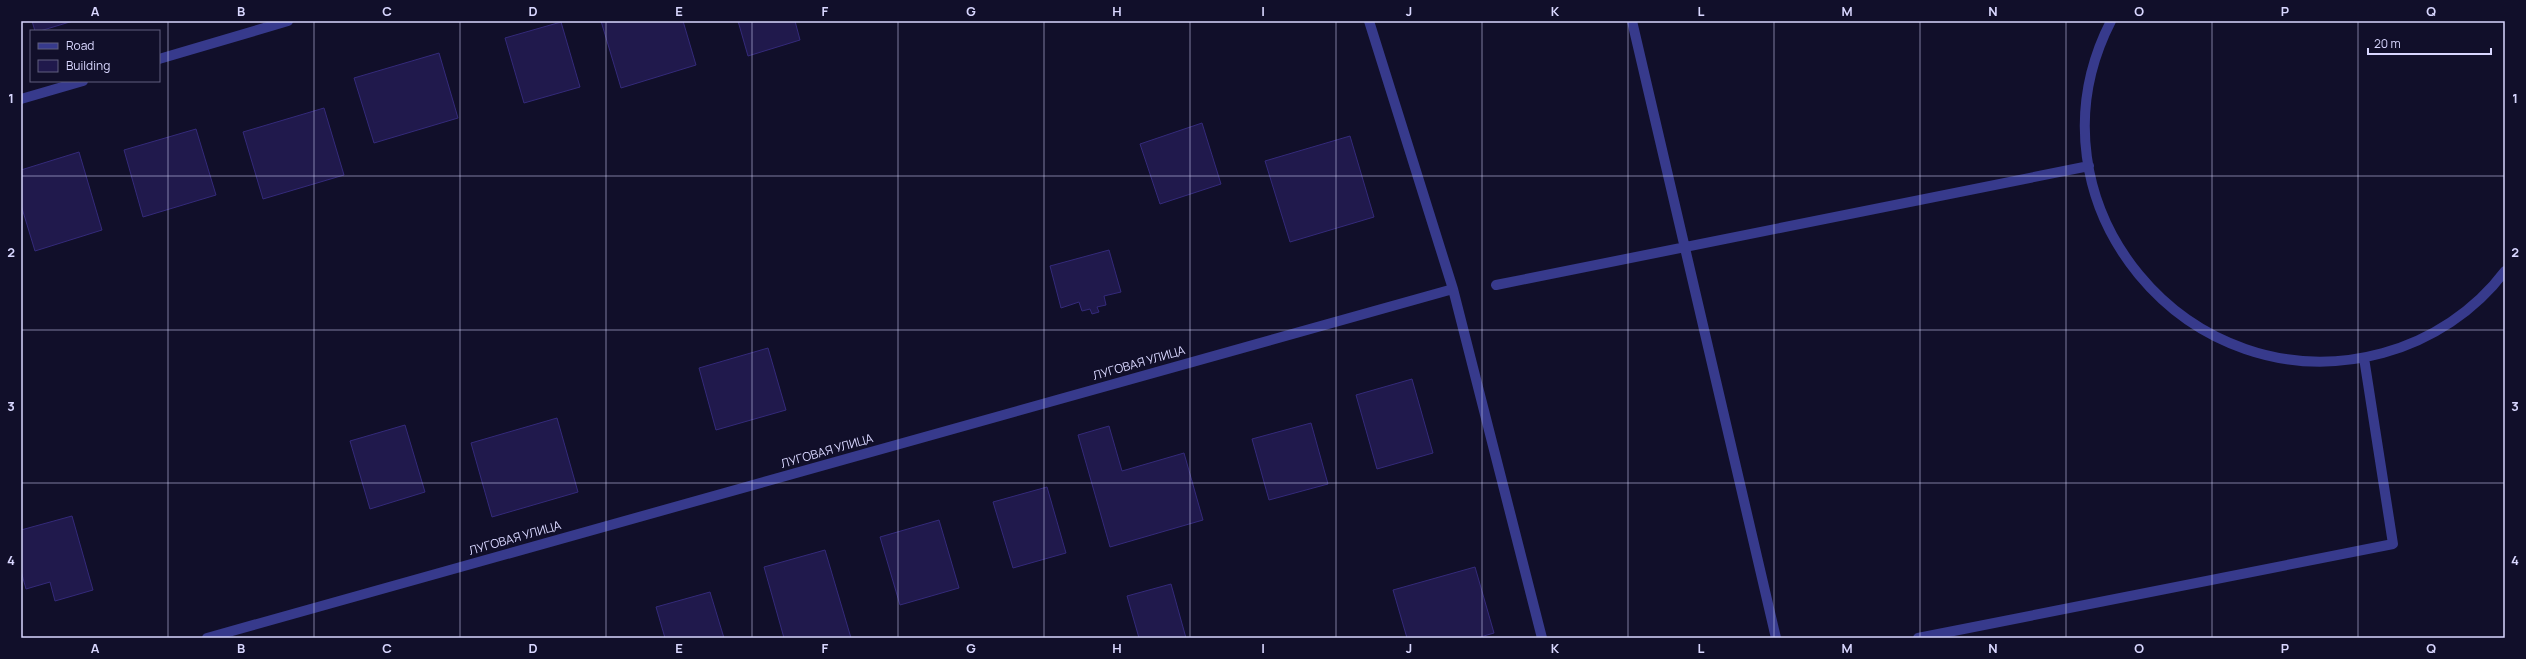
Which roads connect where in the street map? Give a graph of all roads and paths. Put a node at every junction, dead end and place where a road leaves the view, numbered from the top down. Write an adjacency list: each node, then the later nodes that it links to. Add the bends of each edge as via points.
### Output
1 (288, 21): 5 (street)
2 (1369, 21): 12 (street)
3 (1632, 21): 9 (street)
4 (2112, 21): 8 (street, via 2103,38 2091,75 2086,113 2086,152)
5 (160, 59)
6 (80, 82): 7 (street)
7 (21, 99)
8 (2089, 166): 9 (street); 13 (street, via 2107,227 2127,260 2151,290 2180,316 2213,336 2249,351 2287,359 2326,362)
9 (1684, 247): 11 (street); 16 (street)
10 (2505, 271): 13 (street, via 2469,309 2437,331 2402,348)
11 (1496, 285)
12 (1453, 289): 14 (street, ЛУГОВАЯ УЛИЦА); 15 (street)
13 (2364, 358): 17 (street, via 2393,544)
14 (207, 638)
15 (1542, 638)
16 (1776, 638)
17 (1918, 638)

